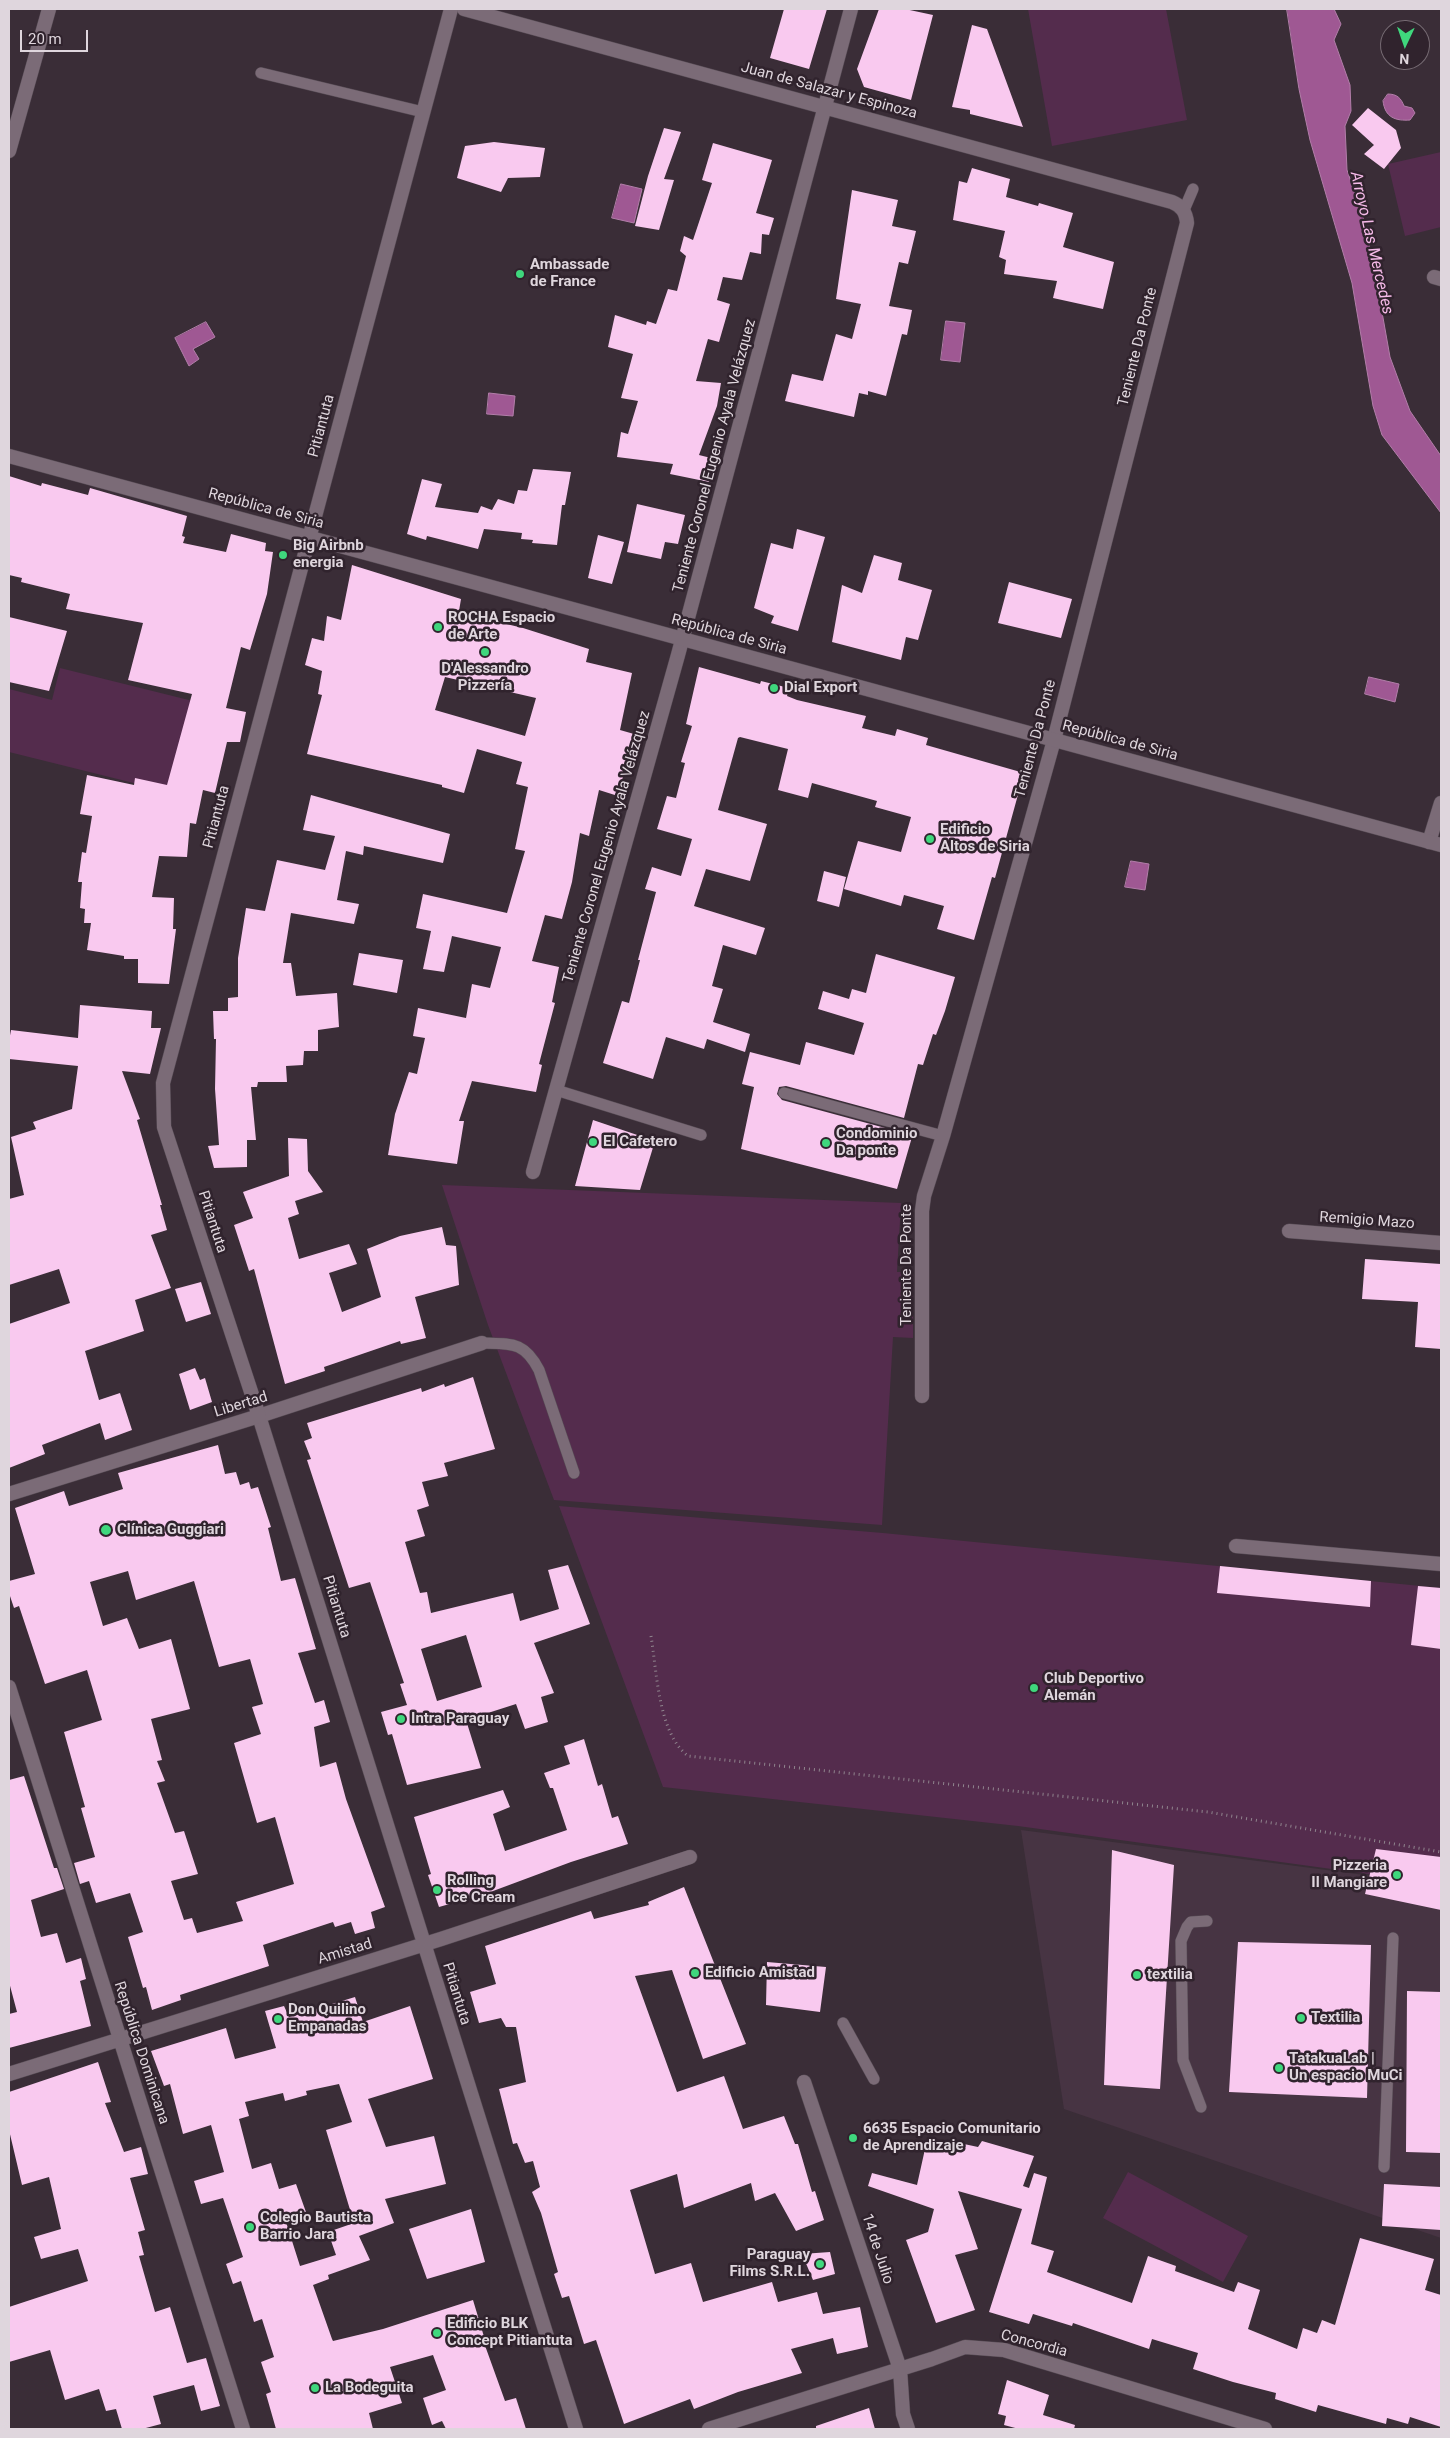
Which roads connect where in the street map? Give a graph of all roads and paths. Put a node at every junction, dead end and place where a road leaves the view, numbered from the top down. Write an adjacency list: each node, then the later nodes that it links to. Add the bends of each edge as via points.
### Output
1 (49, 9): 8 (street)
2 (451, 9): 7 (street, Pitiantuta)
3 (464, 9): 6 (street, Juan de Salazar y Espinoza)
4 (851, 9): 6 (street, Teniente Coronel Eugenio Ayala Velázquez)
5 (261, 73): 7 (lane)
6 (825, 107): 10 (street, Juan de Salazar y Espinoza, via 1172,202); 13 (street, Teniente Coronel Eugenio Ayala Velázquez)
7 (423, 112): 12 (street, Pitiantuta)
8 (9, 151)
9 (1193, 189): 10 (lane)
10 (1184, 210): 14 (street, Teniente Da Ponte, via 1187,222)
11 (9, 456): 12 (street, República de Siria)
12 (309, 538): 13 (street, República de Siria); 26 (street, Pitiantuta, via 163,1091 164,1127)
13 (682, 639): 14 (street, República de Siria); 17 (street, Teniente Coronel Eugenio Ayala Velázquez)
14 (1054, 740): 16 (street, República de Siria); 20 (street, Teniente Da Ponte)
15 (1441, 803): 16 (street)
16 (1435, 843)
17 (556, 1090): 19 (lane); 21 (street, Teniente Coronel Eugenio Ayala Velázquez)
18 (784, 1093): 20 (lane)
19 (701, 1135)
20 (943, 1136): 25 (street, Teniente Da Ponte, via 922,1211)
21 (534, 1172)
22 (1289, 1231): 23 (street, Remigio Mazo)
23 (1441, 1243)
24 (482, 1343): 26 (street, Libertad); 27 (lane, via 503,1342 531,1355)
25 (922, 1396)
26 (259, 1416): 28 (street, Libertad); 37 (street, Pitiantuta)
27 (574, 1473)
28 (9, 1494)
29 (1236, 1546): 30 (street)
30 (1441, 1564)
31 (651, 1636): 33 (path, via 663,1714 677,1748 688,1756 1208,1812)
32 (9, 1687): 39 (street, República Dominicana)
33 (1441, 1852)
34 (690, 1857): 37 (street, Amistad)
35 (1207, 1921): 43 (lane, via 1191,1922 1182,1942 1183,2060)
36 (1392, 1938): 44 (lane)
37 (424, 1945): 39 (street, Amistad); 47 (street, Pitiantuta)
38 (843, 2024): 41 (lane)
39 (120, 2039): 40 (street, Amistad); 46 (street, República Dominicana)
40 (9, 2074)
41 (874, 2079)
42 (804, 2082): 45 (street, 14 de Julio)
43 (1201, 2107)
44 (1384, 2167)
45 (900, 2369): 48 (street, Concordia); 49 (street, 14 de Julio, via 903,2414); 50 (street, Concordia, via 965,2346 1004,2350)
46 (243, 2429)
47 (576, 2429)
48 (709, 2429)
49 (908, 2429)
50 (1265, 2429)

